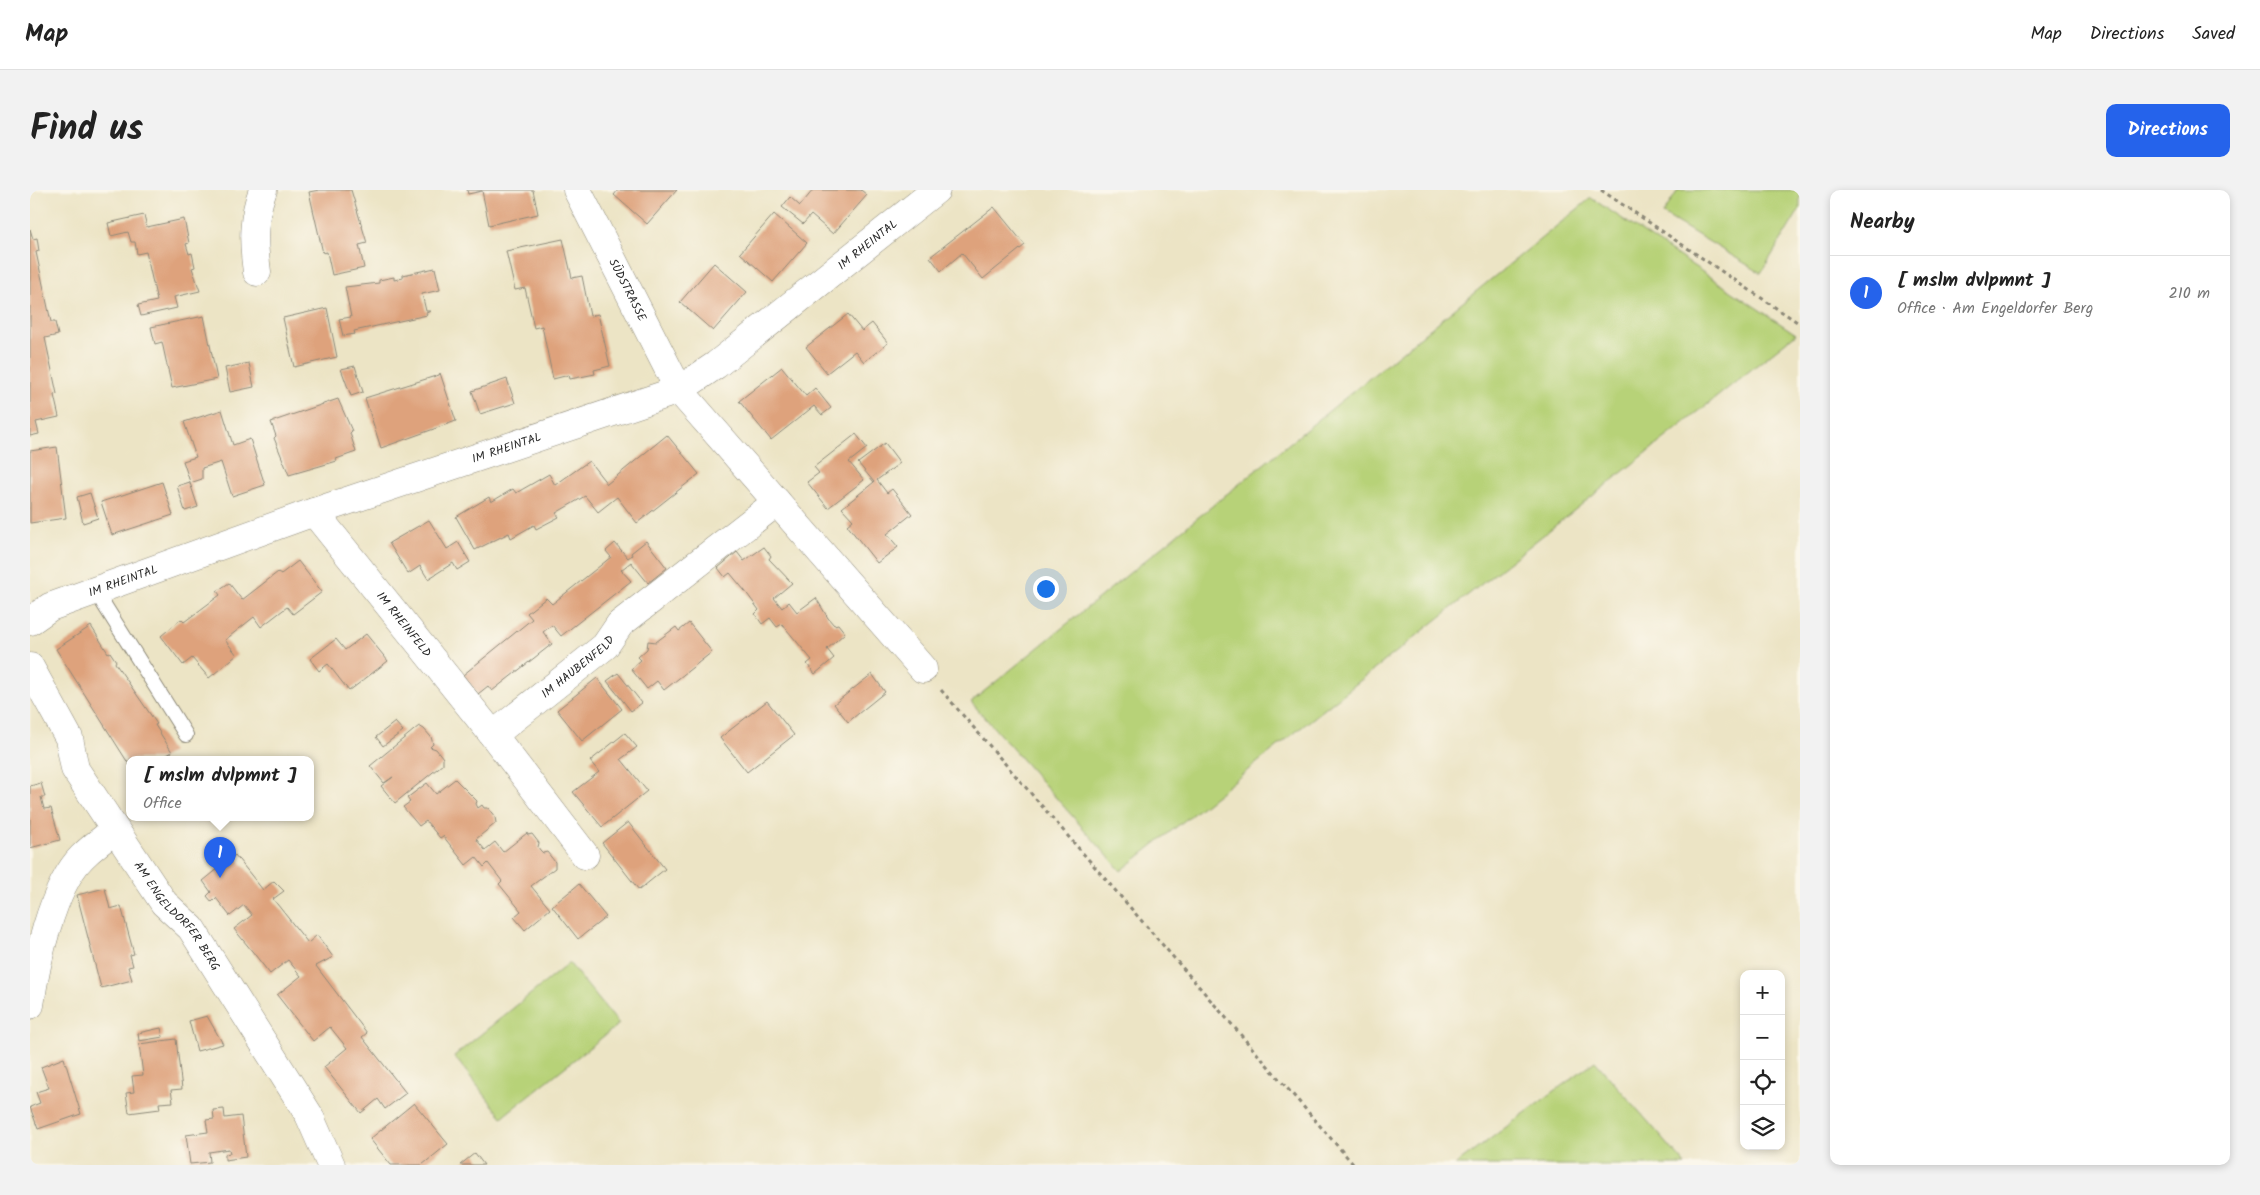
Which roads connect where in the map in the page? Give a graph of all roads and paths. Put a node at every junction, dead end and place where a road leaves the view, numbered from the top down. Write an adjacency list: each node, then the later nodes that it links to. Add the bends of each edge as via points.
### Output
1 (263, 190): 5 (street, via 253,225)
2 (577, 190): 7 (street, SÜDSTRASSE)
3 (936, 190): 7 (street, IM RHEINTAL, via 716,365)
4 (1601, 190): 6 (path)
5 (257, 272)
6 (1800, 324)
7 (679, 390): 8 (street); 9 (street, IM RHEINTAL)
8 (777, 502): 13 (street); 15 (street, IM HAUBENFELD, via 620,624 605,646)
9 (314, 512): 10 (street, IM RHEINTAL); 15 (street, IM RHEINFELD)
10 (98, 590): 11 (street, IM RHEINTAL, via 50,608); 14 (lane)
11 (30, 621)
12 (30, 666): 16 (street, AM ENGELDORFER BERG, via 69,738 75,768)
13 (923, 669): 20 (path)
14 (186, 735)
15 (493, 736): 17 (street)
16 (115, 830): 18 (street, via 82,857 58,896 35,975); 19 (street, AM ENGELDORFER BERG, via 164,903 191,928 309,1115)
17 (585, 855)
18 (30, 1005)
19 (331, 1165)
20 (1354, 1165)

